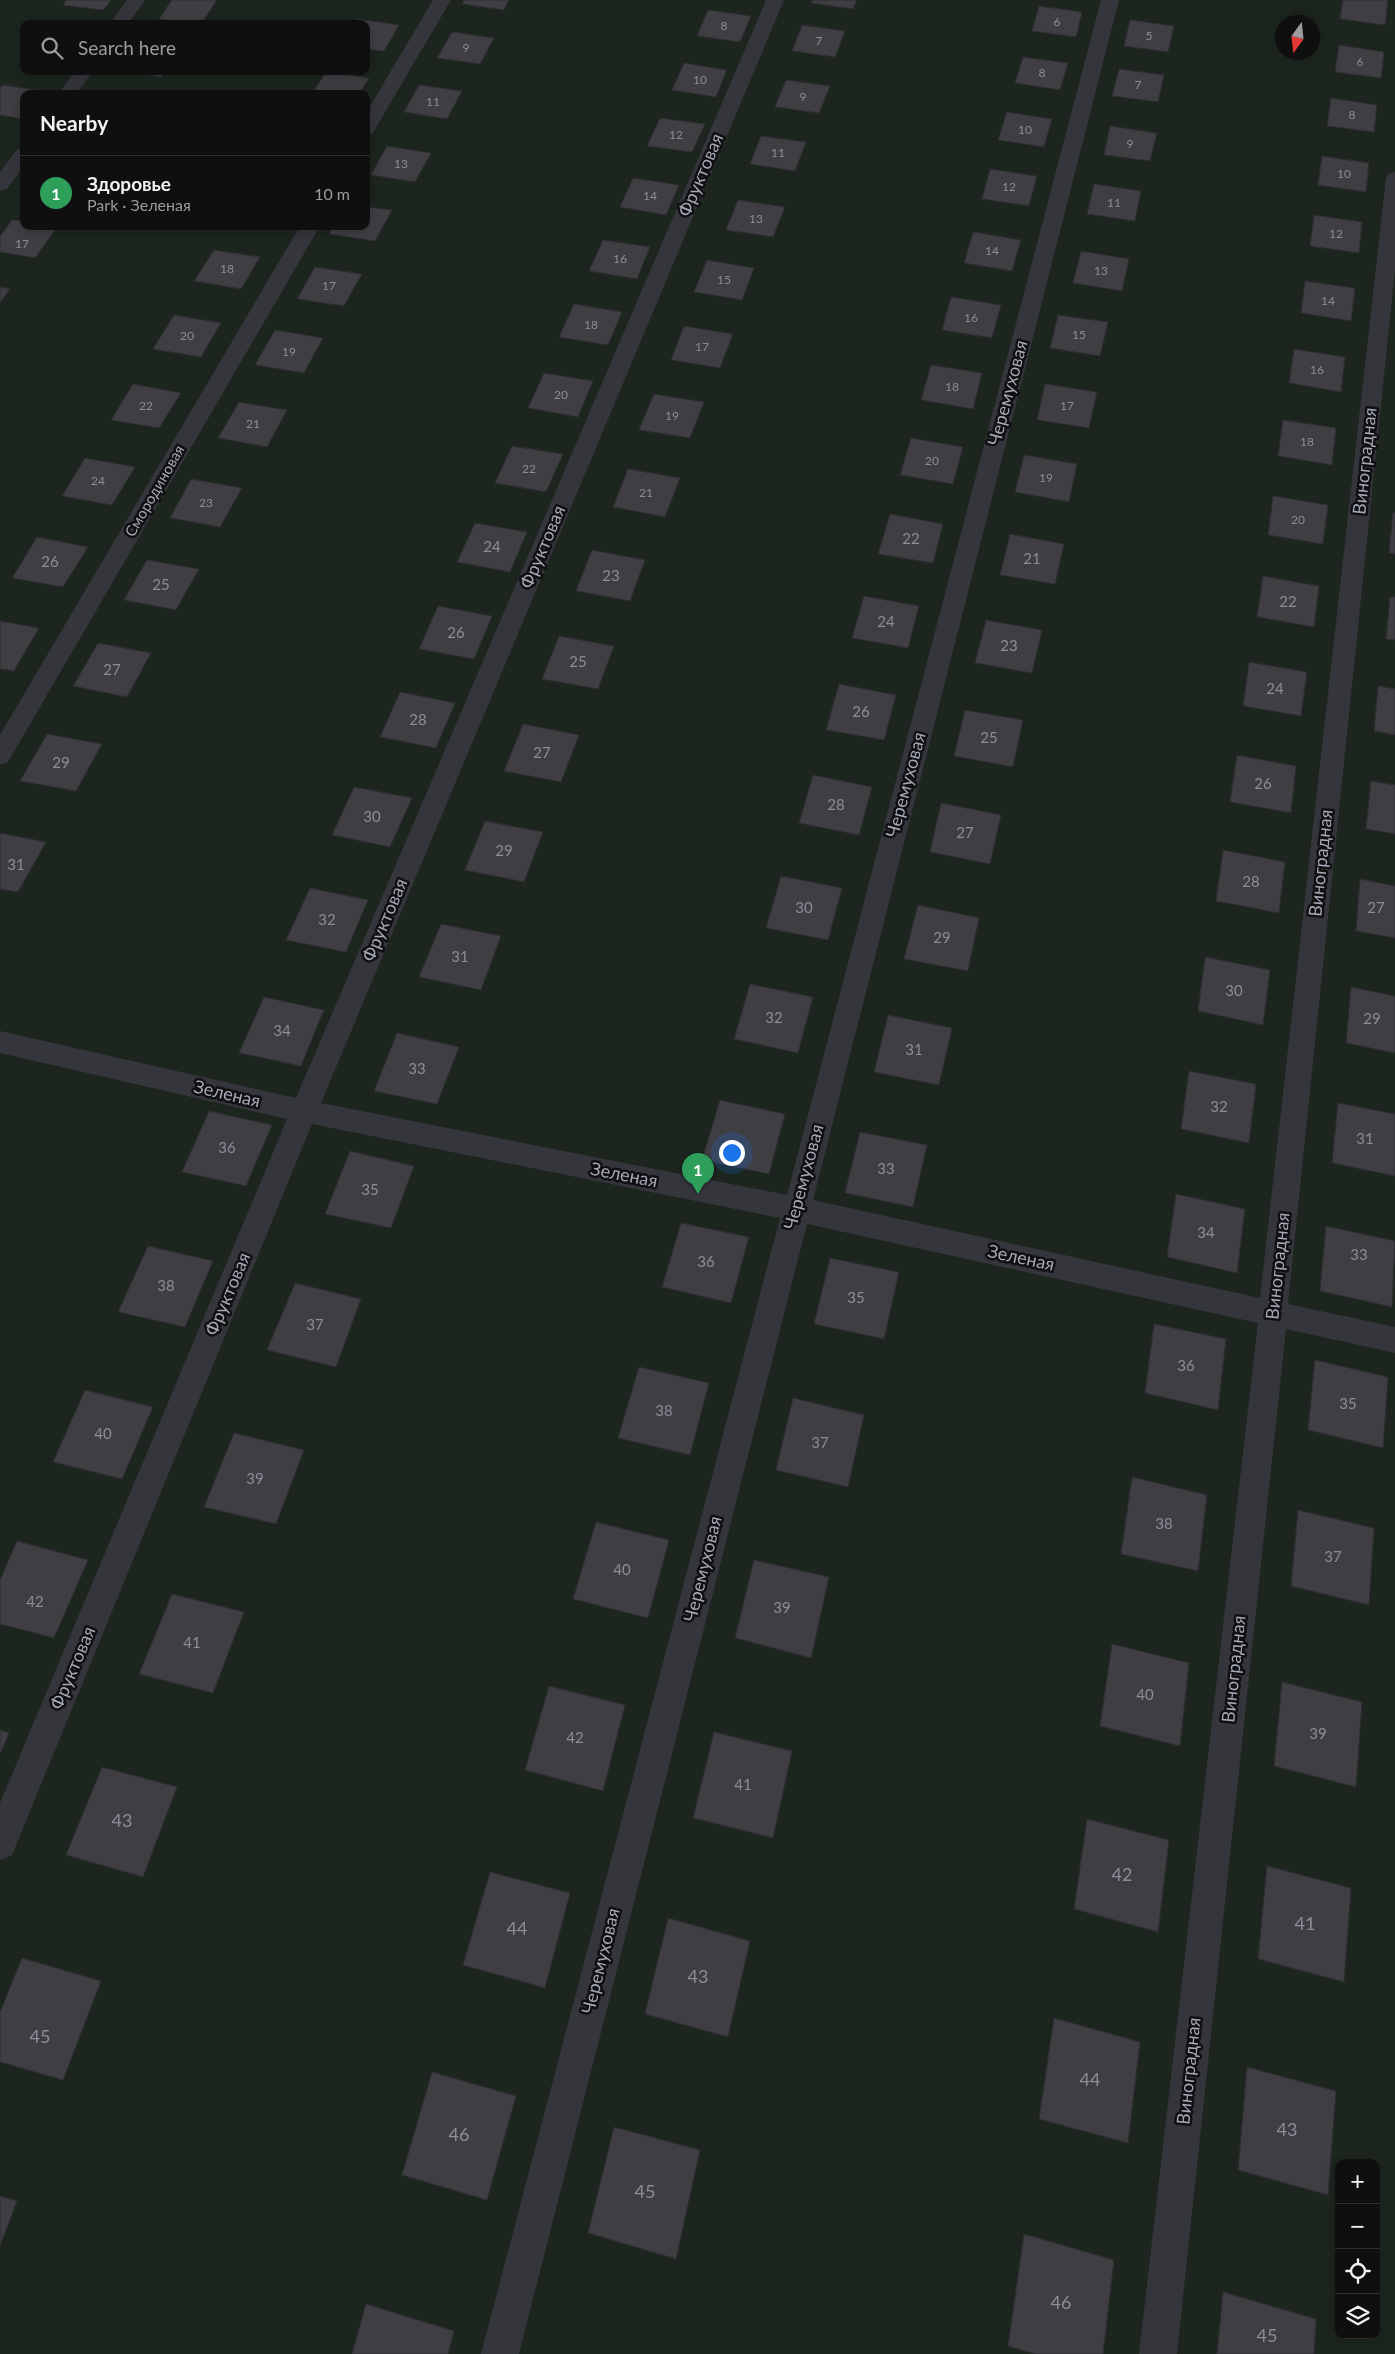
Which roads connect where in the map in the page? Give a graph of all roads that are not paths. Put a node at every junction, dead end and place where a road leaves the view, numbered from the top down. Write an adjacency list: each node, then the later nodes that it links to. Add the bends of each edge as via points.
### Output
1 (136, 0): 5 (street)
2 (442, 0): 8 (street)
3 (775, 0): 15 (street, Фруктовая)
4 (1110, 0): 16 (street, Черемуховая)
5 (122, 20)
6 (81, 75): 7 (street)
7 (71, 90)
8 (370, 122)
9 (20, 158): 11 (street)
10 (1395, 178): 17 (street, Виноградная)
11 (0, 186)
12 (308, 230): 13 (street, Смородиновая)
13 (0, 756)
14 (0, 1042): 15 (street, Зеленая)
15 (304, 1111): 16 (street, Зеленая); 19 (street, Фруктовая)
16 (796, 1208): 17 (street, Зеленая); 20 (street, Черемуховая)
17 (1273, 1314): 18 (street, Зеленая); 21 (street, Виноградная)
18 (1395, 1340)
19 (0, 1843)
20 (500, 2354)
21 (1158, 2354)

